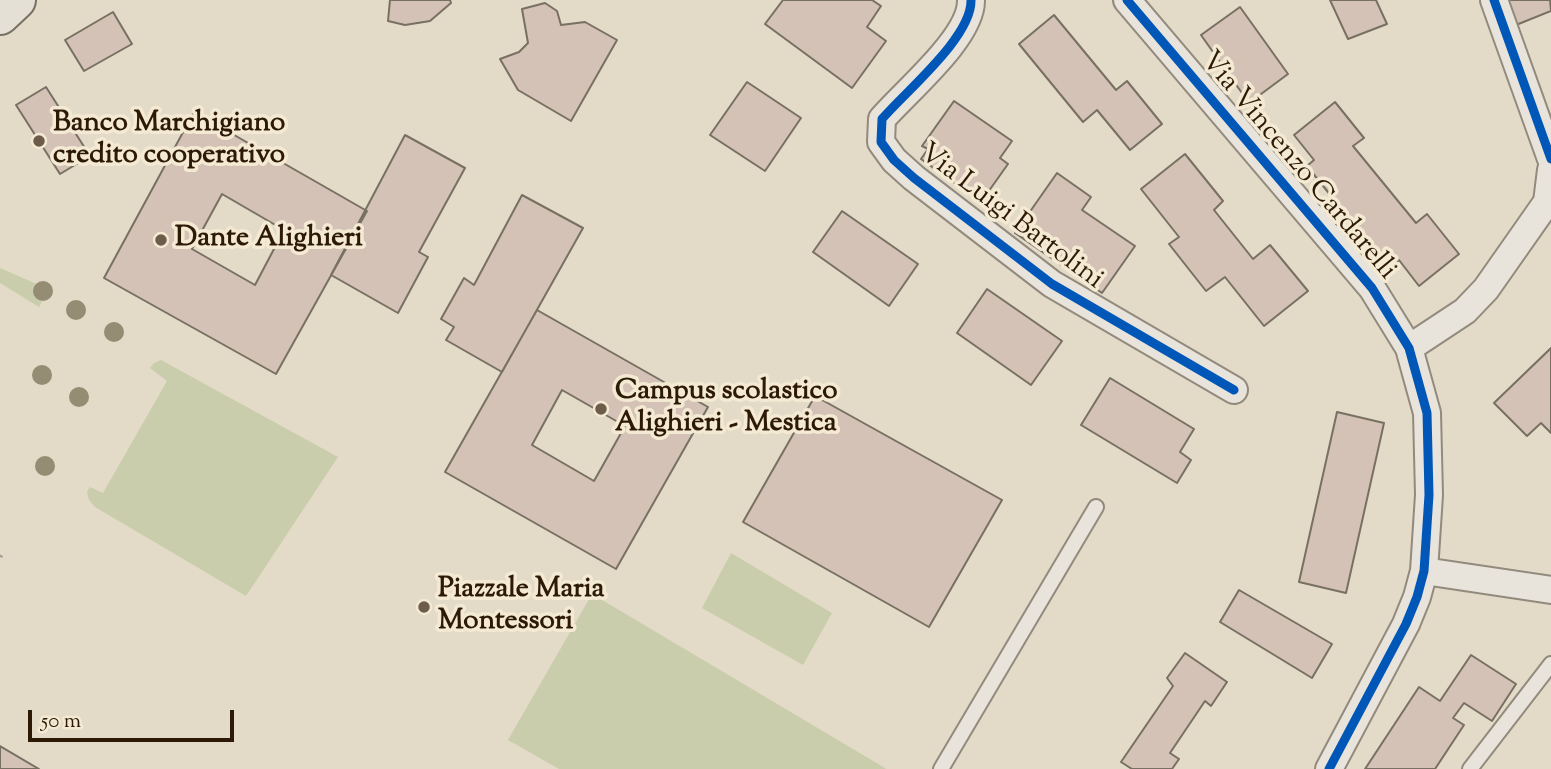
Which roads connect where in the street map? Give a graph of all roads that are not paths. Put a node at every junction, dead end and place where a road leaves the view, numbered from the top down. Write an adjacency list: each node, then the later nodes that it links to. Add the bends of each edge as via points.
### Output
1 (16, 0): 5 (main road)
2 (971, 0): 9 (street, Via Luigi Bartolini, via 953,45 882,119 881,142 914,178 1052,284)
3 (1127, 0): 8 (street, Via Vincenzo Cardarelli, via 1373,288)
4 (1494, 0): 6 (street)
5 (0, 15)
6 (1551, 159)
7 (1551, 170): 8 (street, via 1547,202 1486,289 1465,311)
8 (1409, 348): 11 (street, Via Vincenzo Cardarelli, via 1427,413 1429,495)
9 (1234, 390)
10 (1096, 507): 14 (lane)
11 (1424, 571): 12 (street); 16 (street, Via Vincenzo Cardarelli, via 1406,624)
12 (1551, 590)
13 (1551, 664): 17 (lane)
14 (943, 765): 15 (lane)
15 (959, 769)
16 (1329, 769)
17 (1470, 769)

